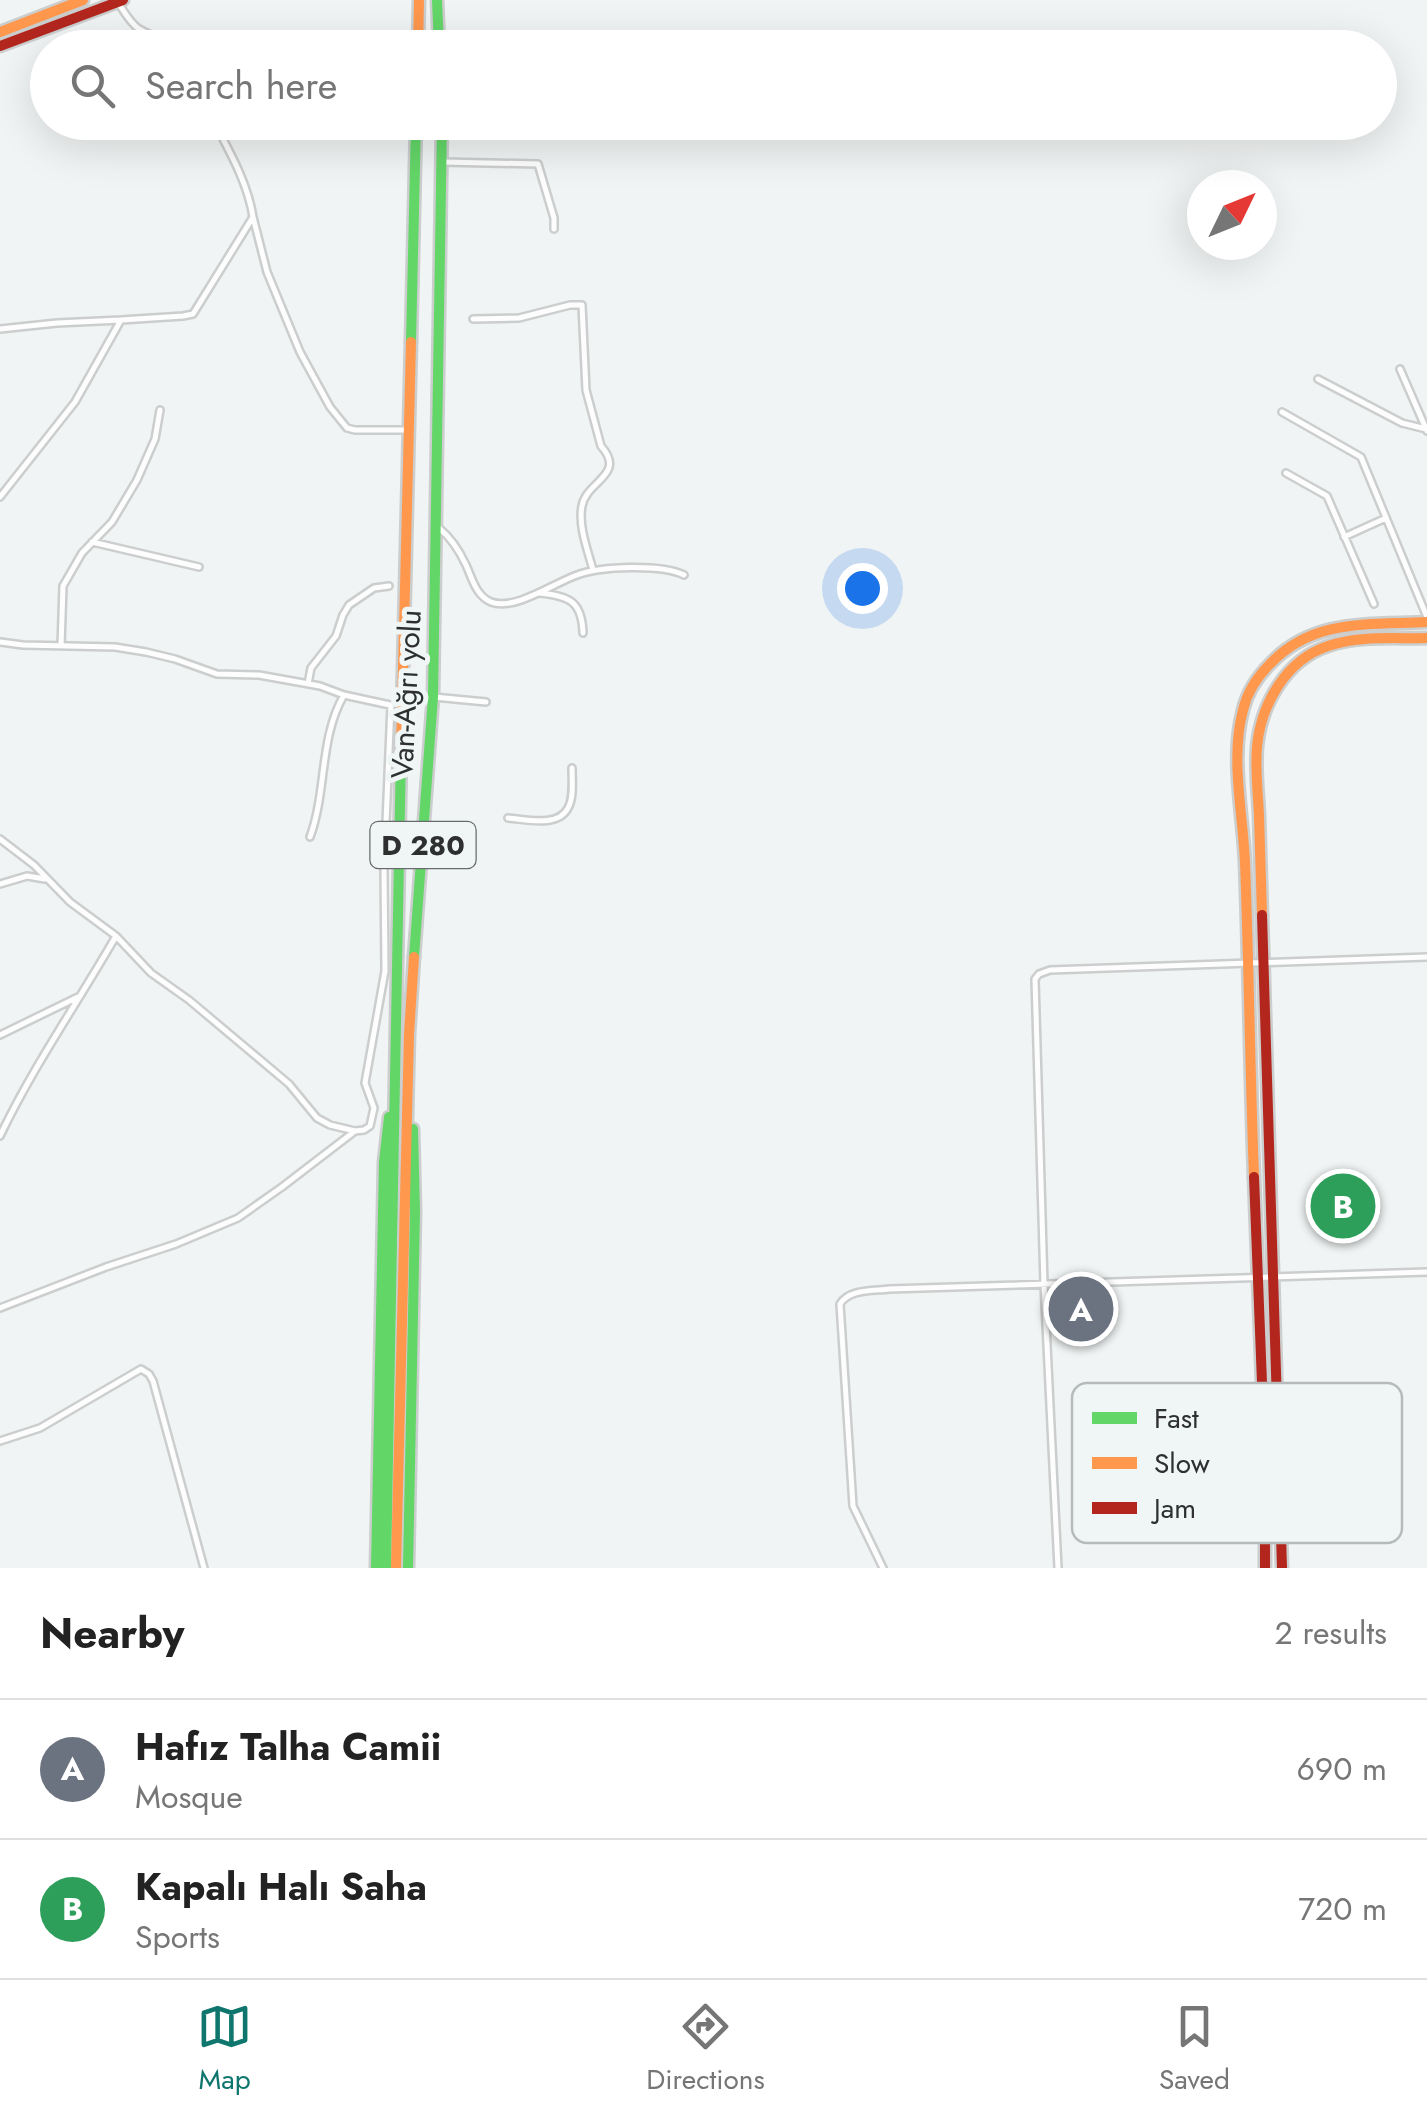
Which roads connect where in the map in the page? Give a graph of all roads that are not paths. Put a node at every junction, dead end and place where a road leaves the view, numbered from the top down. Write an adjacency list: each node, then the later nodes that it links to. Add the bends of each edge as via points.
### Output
1 (83, 0): 9 (main road)
2 (419, 0): 7 (main road)
3 (437, 0): 8 (main road)
4 (119, 1): 5 (main road); 6 (street)
5 (42, 30)
6 (142, 30)
7 (418, 30)
8 (438, 30)
9 (0, 32)
10 (30, 35): 11 (main road)
11 (0, 46)
12 (223, 140): 16 (street)
13 (415, 140): 25 (main road, D 280)
14 (442, 140): 15 (main road, Van-Ağrı yolu / D 280)
15 (443, 162): 17 (street, via 538,164); 30 (main road, Van-Ağrı yolu / D 280)
16 (253, 217): 18 (street, via 194,314); 25 (street, via 267,272 330,407 347,428)
17 (554, 229)
18 (121, 320): 20 (street); 28 (street, via 75,402)
19 (473, 320): 34 (street, via 582,305 586,390 610,462 580,511)
20 (0, 330)
21 (1400, 369): 26 (street)
22 (1318, 378): 26 (street)
23 (160, 410): 32 (street, via 137,480)
24 (1282, 412): 29 (street, via 1361,457)
25 (407, 430): 48 (main road, D 280)
26 (1426, 430)
27 (1286, 473): 31 (street, via 1327,496)
28 (0, 497)
29 (1386, 518): 31 (street); 39 (street)
30 (436, 527): 37 (street, via 488,600 506,604); 46 (main road, Van-Ağrı yolu / D 280)
31 (1344, 537): 38 (street)
32 (92, 542): 33 (street); 43 (street, via 63,586)
33 (200, 567)
34 (593, 570): 35 (street); 37 (street)
35 (684, 575)
36 (389, 586): 44 (street, via 348,605)
37 (537, 593): 40 (street, via 578,607)
38 (1374, 604)
39 (1427, 620): 58 (main road, via 1322,630 1279,654 1248,694 1238,744)
40 (582, 633)
41 (1427, 638): 57 (main road, via 1323,648 1286,674 1270,696 1258,748)
42 (0, 642): 43 (street)
43 (62, 646): 44 (street, via 115,647 217,674 260,674)
44 (308, 685): 45 (street)
45 (344, 694): 48 (street); 51 (street, via 328,734)
46 (433, 697): 47 (street); 62 (main road, Van-Ağrı yolu / D 280)
47 (486, 702)
48 (396, 705): 61 (main road, D 280); 63 (street, via 384,869 385,971 365,1083 374,1108 370,1126)
49 (572, 768): 50 (street, via 564,814 544,821)
50 (508, 818)
51 (310, 837)
52 (0, 840): 53 (street)
53 (48, 880): 54 (street, via 27,876); 55 (street)
54 (0, 884)
55 (116, 936): 59 (street); 63 (street, via 151,974 289,1084 316,1118)
56 (1427, 957): 57 (street)
57 (1264, 961): 58 (street); 67 (main road)
58 (1246, 962): 66 (main road); 68 (street, via 1050,970 1035,979)
59 (80, 996): 60 (street); 64 (street)
60 (0, 1035)
61 (396, 1086): 76 (main road, via 384,1162); 77 (main road, D 280)
62 (409, 1087): 78 (main road, Van-Ağrı yolu / D 280); 79 (main road, via 415,1173)
63 (355, 1131): 69 (street, via 238,1218)
64 (0, 1136)
65 (1427, 1272): 67 (street)
66 (1257, 1277): 67 (street); 68 (street); 70 (main road)
67 (1273, 1277): 71 (main road)
68 (1044, 1284): 80 (street, via 888,1289 852,1294 840,1304 852,1506); 81 (street)
69 (0, 1308)
70 (1260, 1383)
71 (1276, 1383)
72 (0, 1441): 75 (street, via 40,1428 146,1371)
73 (1265, 1543): 82 (main road)
74 (1281, 1543): 83 (main road)
75 (204, 1568)
76 (376, 1568)
77 (386, 1568)
78 (396, 1568)
79 (408, 1568)
80 (883, 1568)
81 (1058, 1568)
82 (1264, 1568)
83 (1282, 1568)

